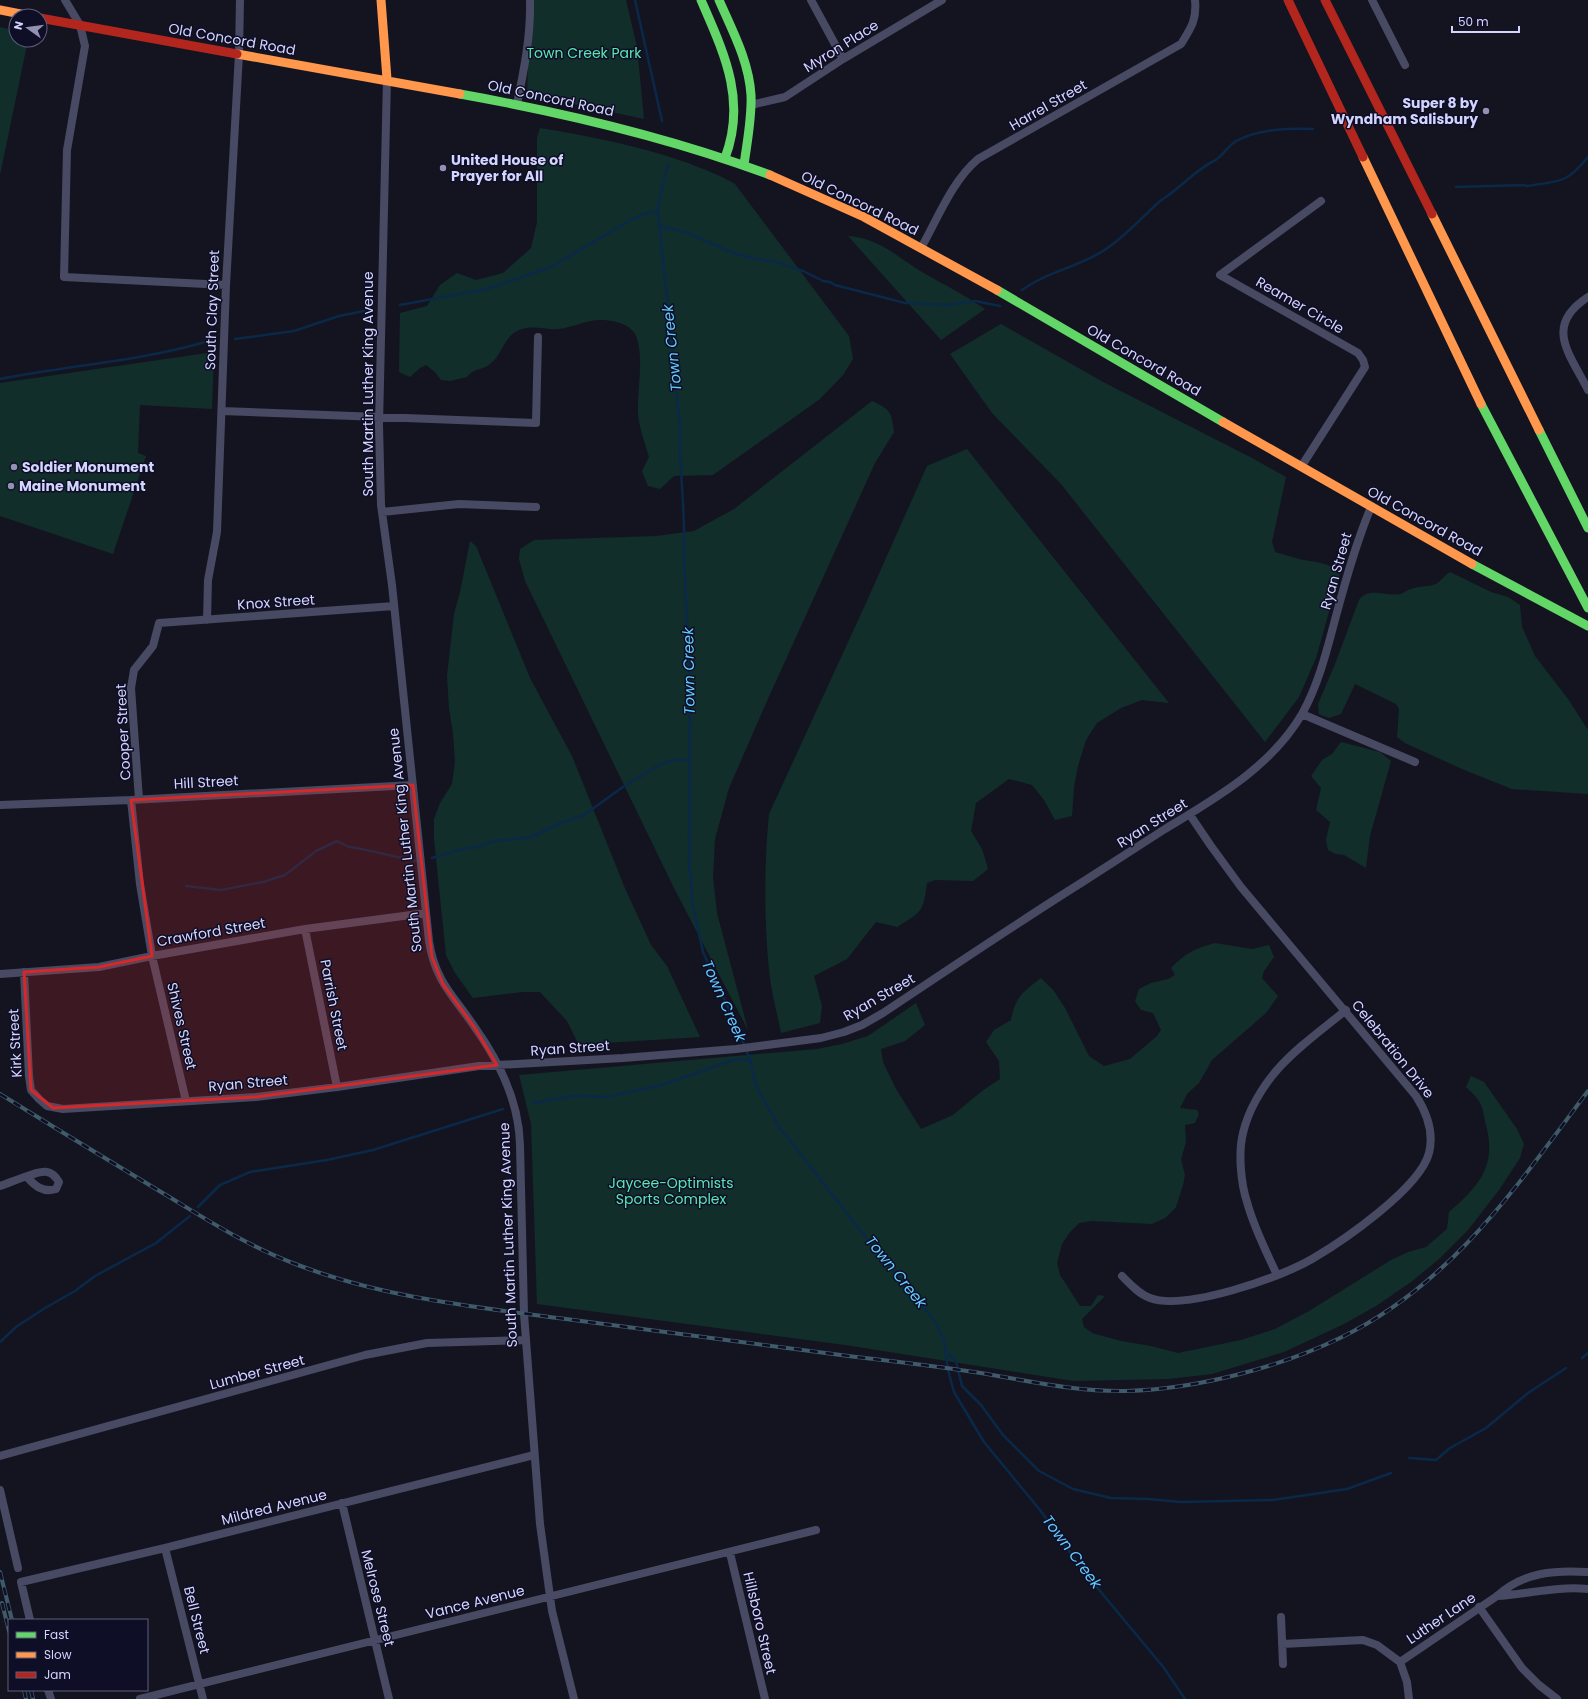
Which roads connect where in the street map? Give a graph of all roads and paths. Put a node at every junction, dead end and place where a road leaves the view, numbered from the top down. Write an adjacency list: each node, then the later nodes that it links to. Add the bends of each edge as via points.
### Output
1 (65, 0): 14 (street)
2 (240, 0): 16 (street, South Clay Street)
3 (381, 0): 19 (main road, South Martin Luther King Avenue)
4 (530, 0): 20 (street, via 526,57)
5 (701, 0): 15 (main road)
6 (719, 0): 21 (main road, via 741,52)
7 (811, 0): 17 (street)
8 (942, 0): 17 (street, Myron Place)
9 (1195, 0): 25 (street, Harrel Street, via 1196,12 1191,28 1181,44 978,159 967,168)
10 (1288, 0): 38 (main road, via 1493,430)
11 (1325, 0): 36 (main road)
12 (1372, 0): 18 (street)
13 (48, 19): 14 (main road, Old Concord Road)
14 (80, 25): 16 (main road, Old Concord Road); 26 (street, via 85,46 67,150 64,277)
15 (713, 29): 21 (main road, via 735,66 742,102); 22 (main road, via 730,74 734,97 733,134)
16 (239, 54): 19 (main road, Old Concord Road); 26 (street, South Clay Street)
17 (843, 59): 21 (street, Myron Place, via 785,97)
18 (1405, 65)
19 (387, 79): 20 (main road, Old Concord Road); 31 (street, South Martin Luther King Avenue)
20 (517, 104): 22 (main road, Old Concord Road, via 596,122)
21 (751, 104): 23 (main road)
22 (725, 158): 23 (main road, Old Concord Road)
23 (744, 165): 25 (main road, Old Concord Road, via 818,196)
24 (1321, 201): 32 (street, Reamer Circle, via 1220,275 1358,353 1363,360 1365,366)
25 (921, 248): 32 (main road, Old Concord Road)
26 (226, 285): 30 (street, South Clay Street)
27 (1588, 297): 29 (street, via 1566,317 1562,329 1564,342)
28 (538, 338): 31 (street, via 536,423)
29 (1588, 390)
30 (222, 411): 31 (street); 39 (street, South Clay Street, via 217,532 208,580)
31 (379, 416): 35 (street, South Martin Luther King Avenue)
32 (1301, 467): 34 (main road, Old Concord Road)
33 (536, 507): 35 (street, via 460,504)
34 (1371, 507): 41 (main road, Old Concord Road); 42 (street, Ryan Street, via 1350,566 1322,670)
35 (382, 512): 37 (street, South Martin Luther King Avenue)
36 (1588, 528)
37 (394, 606): 39 (street, Knox Street); 44 (street, South Martin Luther King Avenue)
38 (1588, 608)
39 (207, 620): 40 (street, Knox Street)
40 (159, 622): 45 (street, Cooper Street, via 153,646 134,670 132,688)
41 (1588, 626)
42 (1302, 714): 43 (street); 48 (street, Ryan Street, via 1266,759)
43 (1415, 762)
44 (413, 785): 45 (street, Hill Street); 49 (street, South Martin Luther King Avenue)
45 (139, 799): 46 (street, Hill Street)
46 (131, 800): 47 (street, Hill Street); 51 (street, Cooper Street, via 140,884)
47 (0, 805)
48 (1190, 815): 54 (street, Celebration Drive, via 1241,887); 55 (street, Ryan Street, via 862,1025 844,1032 821,1038 736,1049)
49 (426, 913): 50 (street, Crawford Street); 55 (street, South Martin Luther King Avenue, via 431,950 440,978 481,1036)
50 (305, 929): 51 (street, Crawford Street); 56 (street, Parrish Street)
51 (152, 956): 52 (street, Crawford Street, via 98,967); 57 (street, Shives Street)
52 (24, 972): 53 (street, Crawford Street); 58 (street, Kirk Street, via 31,1090)
53 (0, 974)
54 (1346, 1010): 61 (street, via 1276,1070 1256,1100 1243,1134 1241,1166 1246,1202); 61 (street, Celebration Drive, via 1425,1109 1430,1126 1429,1154 1424,1166 1403,1191 1355,1230 1311,1260)
55 (497, 1065): 56 (street, Ryan Street); 63 (street, South Martin Luther King Avenue, via 513,1102 520,1133)
56 (337, 1087): 57 (street, Ryan Street, via 256,1097)
57 (186, 1101): 58 (street, Ryan Street, via 63,1109)
58 (47, 1106)
59 (29, 1176): 60 (street)
60 (0, 1186)
61 (1277, 1275): 62 (street, Celebration Drive, via 1220,1294 1190,1300 1166,1301 1150,1298 1132,1287)
62 (1122, 1276)
63 (525, 1340): 64 (street, South Martin Luther King Avenue); 65 (street, Lumber Street, via 427,1344 365,1356)
64 (534, 1455): 67 (street, Mildred Avenue); 75 (street, South Martin Luther King Avenue)
65 (0, 1456)
66 (0, 1490): 71 (street)
67 (342, 1503): 69 (street, Mildred Avenue); 79 (street, Melrose Street)
68 (816, 1530): 70 (street, Vance Avenue)
69 (165, 1548): 78 (street, Mildred Avenue, via 21,1582); 83 (street, Bell Street)
70 (730, 1553): 75 (street, Vance Avenue); 88 (street, Hillsboro Street)
71 (18, 1568)
72 (1588, 1572): 74 (street, Luther Lane, via 1552,1572 1529,1577 1509,1586)
73 (1588, 1589): 74 (street, Luther Lane, via 1557,1588)
74 (1497, 1596): 76 (street, Luther Lane)
75 (550, 1597): 79 (street, Vance Avenue); 87 (street, South Martin Luther King Avenue)
76 (1479, 1607): 81 (street, Luther Lane); 90 (street, via 1522,1668 1538,1685)
77 (1281, 1617): 80 (street)
78 (30, 1619)
79 (375, 1640): 83 (street, Vance Avenue); 86 (street, Melrose Street)
80 (1282, 1644): 81 (street, via 1363,1640 1377,1645); 82 (street)
81 (1400, 1662): 89 (street)
82 (1283, 1664)
83 (199, 1684): 84 (street, Vance Avenue); 85 (street, Bell Street)
84 (140, 1699)
85 (203, 1699)
86 (389, 1699)
87 (574, 1699)
88 (765, 1699)
89 (1409, 1699)
90 (1557, 1699)

